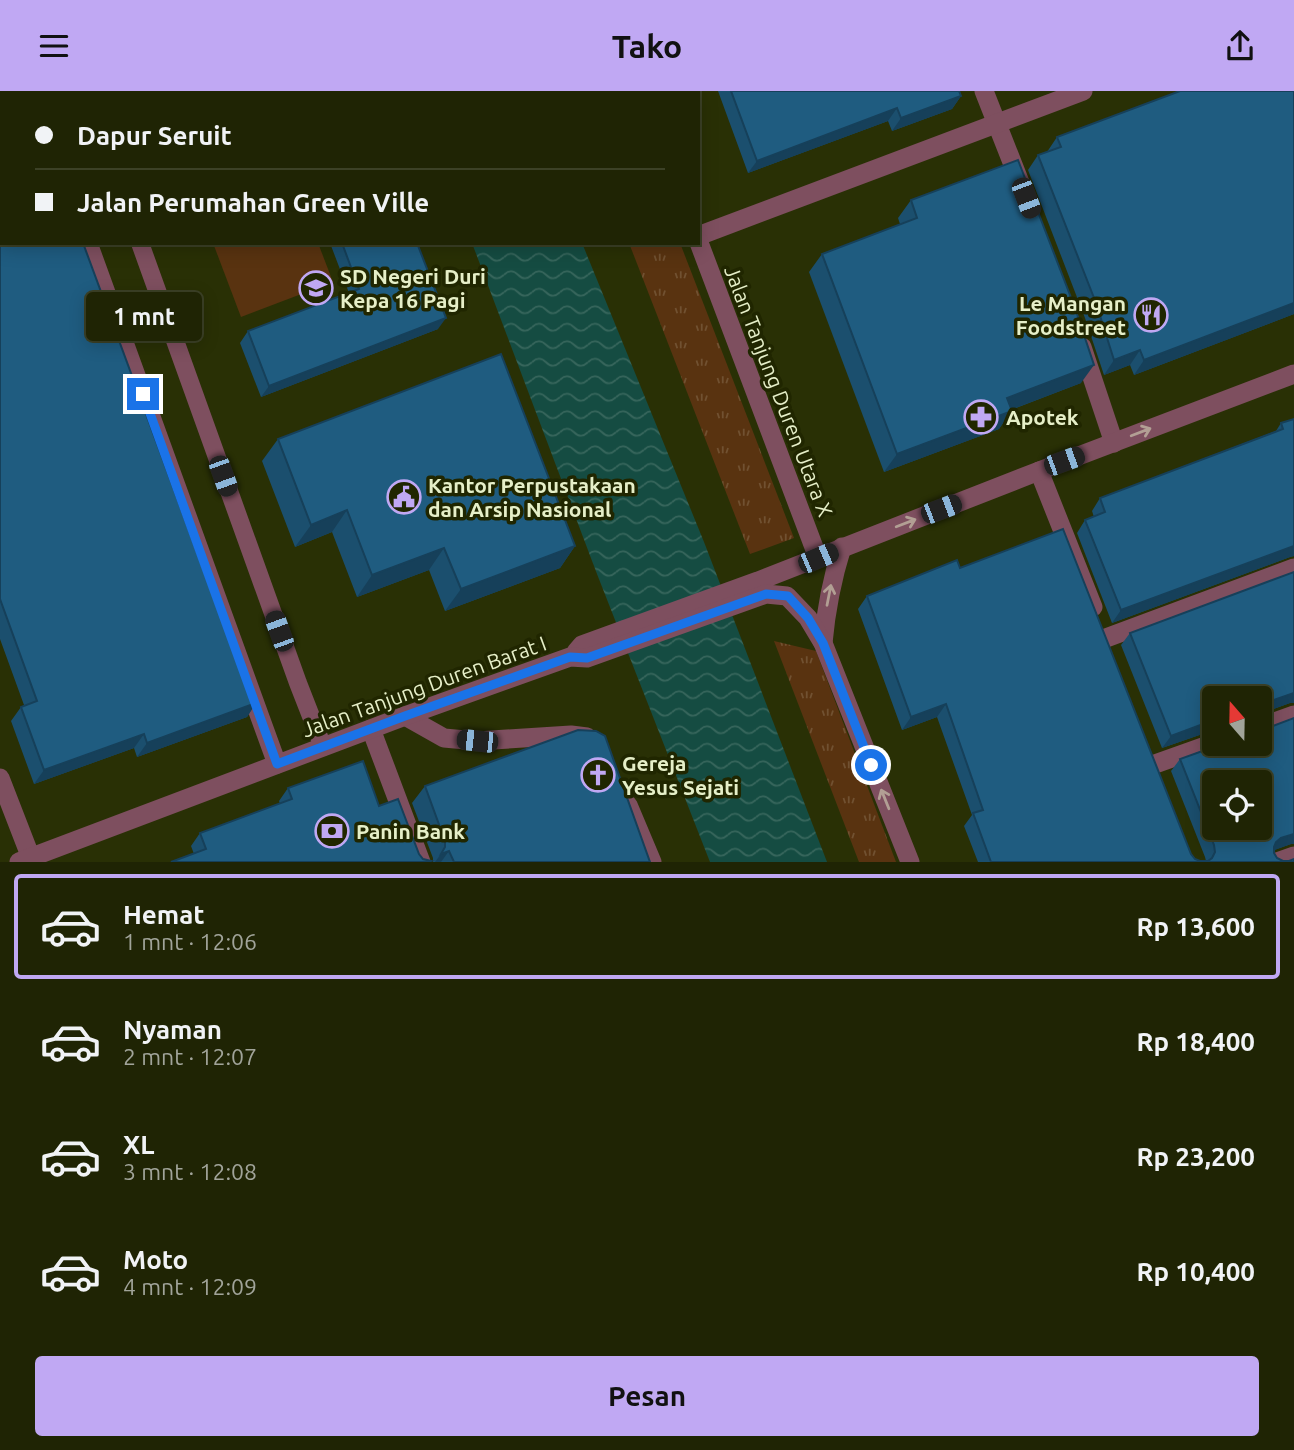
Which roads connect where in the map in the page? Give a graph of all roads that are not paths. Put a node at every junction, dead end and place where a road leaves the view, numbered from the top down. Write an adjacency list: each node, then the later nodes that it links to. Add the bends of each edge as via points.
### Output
1 (984, 91): 3 (street)
2 (1083, 91): 3 (street)
3 (997, 124): 4 (street); 5 (street)
4 (1026, 198)
5 (700, 237)
6 (700, 243): 14 (street, Jalan Tanjung Duren Utara X)
7 (89, 245): 25 (street)
8 (141, 245): 23 (lane)
9 (1078, 334): 11 (street)
10 (1294, 374): 11 (street, Jalan Tanjung Duren Barat I, one-way to 10)
11 (1114, 443): 12 (street, Jalan Tanjung Duren Barat I)
12 (1039, 471): 13 (street, Jalan Tanjung Duren Barat I, one-way to 12); 15 (street, via 1108,644)
13 (842, 547): 14 (street, Jalan Tanjung Duren Barat I); 17 (street, one-way to 13, via 832,578)
14 (818, 558): 16 (street, Jalan Tanjung Duren Barat I)
15 (1294, 568)
16 (762, 587): 17 (street, via 788,596); 19 (street, Jalan Tanjung Duren Barat I)
17 (823, 643): 33 (street, one-way to 17)
18 (1294, 715): 20 (street)
19 (405, 716): 21 (street, Jalan Tanjung Duren Barat I); 22 (street, via 444,737 477,741 571,735)
20 (1272, 723)
21 (372, 729): 23 (street, Jalan Tanjung Duren Barat I); 31 (street)
22 (601, 746)
23 (323, 747): 25 (street, Jalan Tanjung Duren Barat I)
24 (1202, 747): 26 (street)
25 (277, 764): 30 (street, Jalan Tanjung Duren Barat I)
26 (1155, 764)
27 (0, 778): 30 (street)
28 (621, 788): 32 (street)
29 (1294, 856): 34 (street)
30 (25, 860)
31 (421, 862)
32 (652, 862)
33 (910, 862)
34 (1276, 862)

